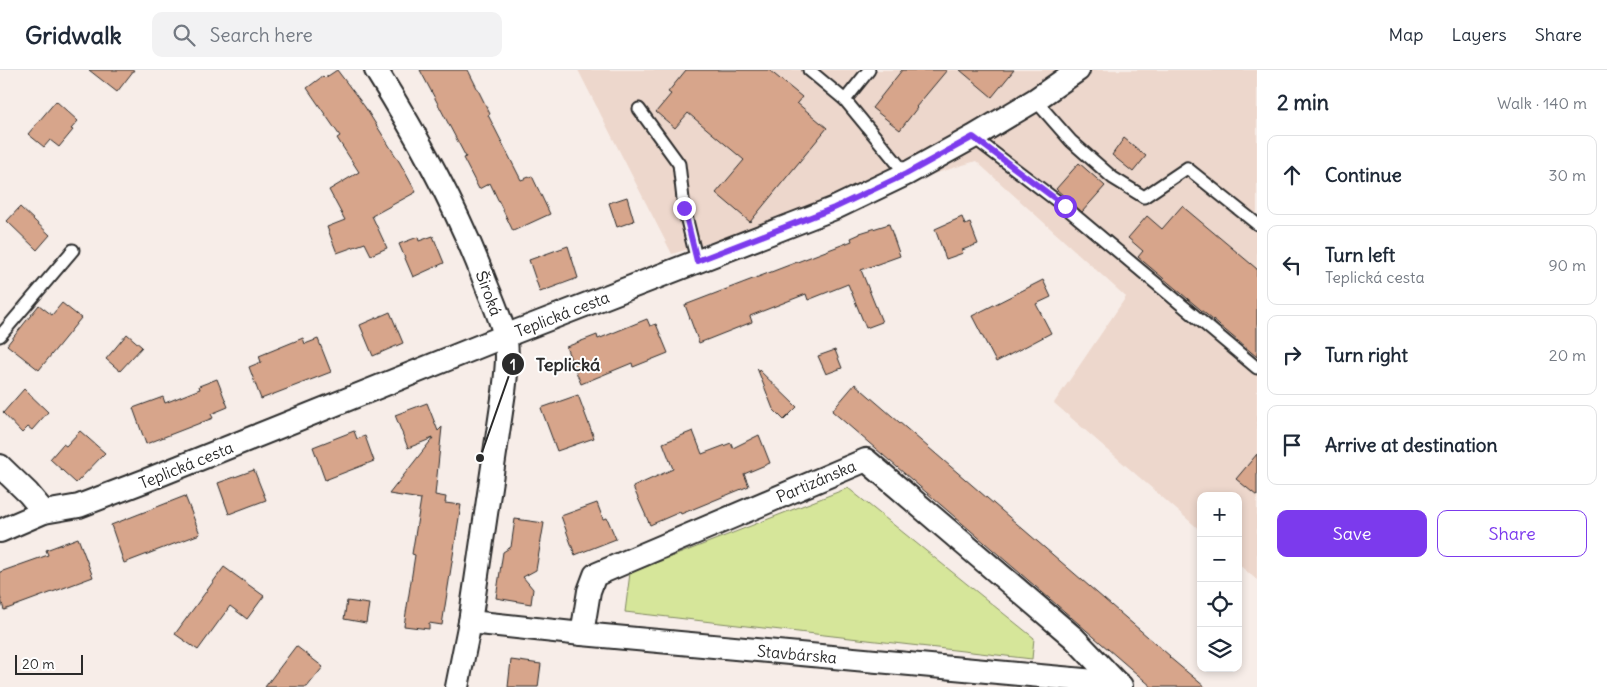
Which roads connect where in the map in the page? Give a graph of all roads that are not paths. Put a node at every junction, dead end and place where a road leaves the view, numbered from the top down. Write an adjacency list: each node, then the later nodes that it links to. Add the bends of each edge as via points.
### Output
1 (376, 70): 14 (street, Široká, via 438,175 478,261)
2 (809, 70): 5 (lane)
3 (869, 70): 5 (lane)
4 (1078, 70): 6 (street, Teplická cesta)
5 (845, 100): 9 (lane)
6 (1035, 100): 8 (street, Teplická cesta); 10 (lane, via 1071,141 1113,178 1144,196 1187,168)
7 (639, 109): 12 (lane, via 679,164 684,208)
8 (973, 137): 9 (street, Teplická cesta); 15 (lane, via 1065,206)
9 (906, 174): 12 (street, Teplická cesta, via 834,208)
10 (1257, 224)
11 (73, 250): 13 (lane)
12 (697, 261): 14 (street, Teplická cesta)
13 (0, 336)
14 (505, 336): 17 (street, Teplická cesta, via 79,506); 19 (street, Široká, via 504,392)
15 (1257, 368)
16 (0, 466): 17 (street)
17 (44, 512): 18 (street, Teplická cesta)
18 (0, 531)
19 (470, 622): 20 (street, Stavbárska); 22 (street, Široká)
20 (582, 634): 21 (street, Stavbárska); 21 (street, Partizánska, via 595,575 866,460 1074,638)
21 (1120, 685)
22 (457, 687)

